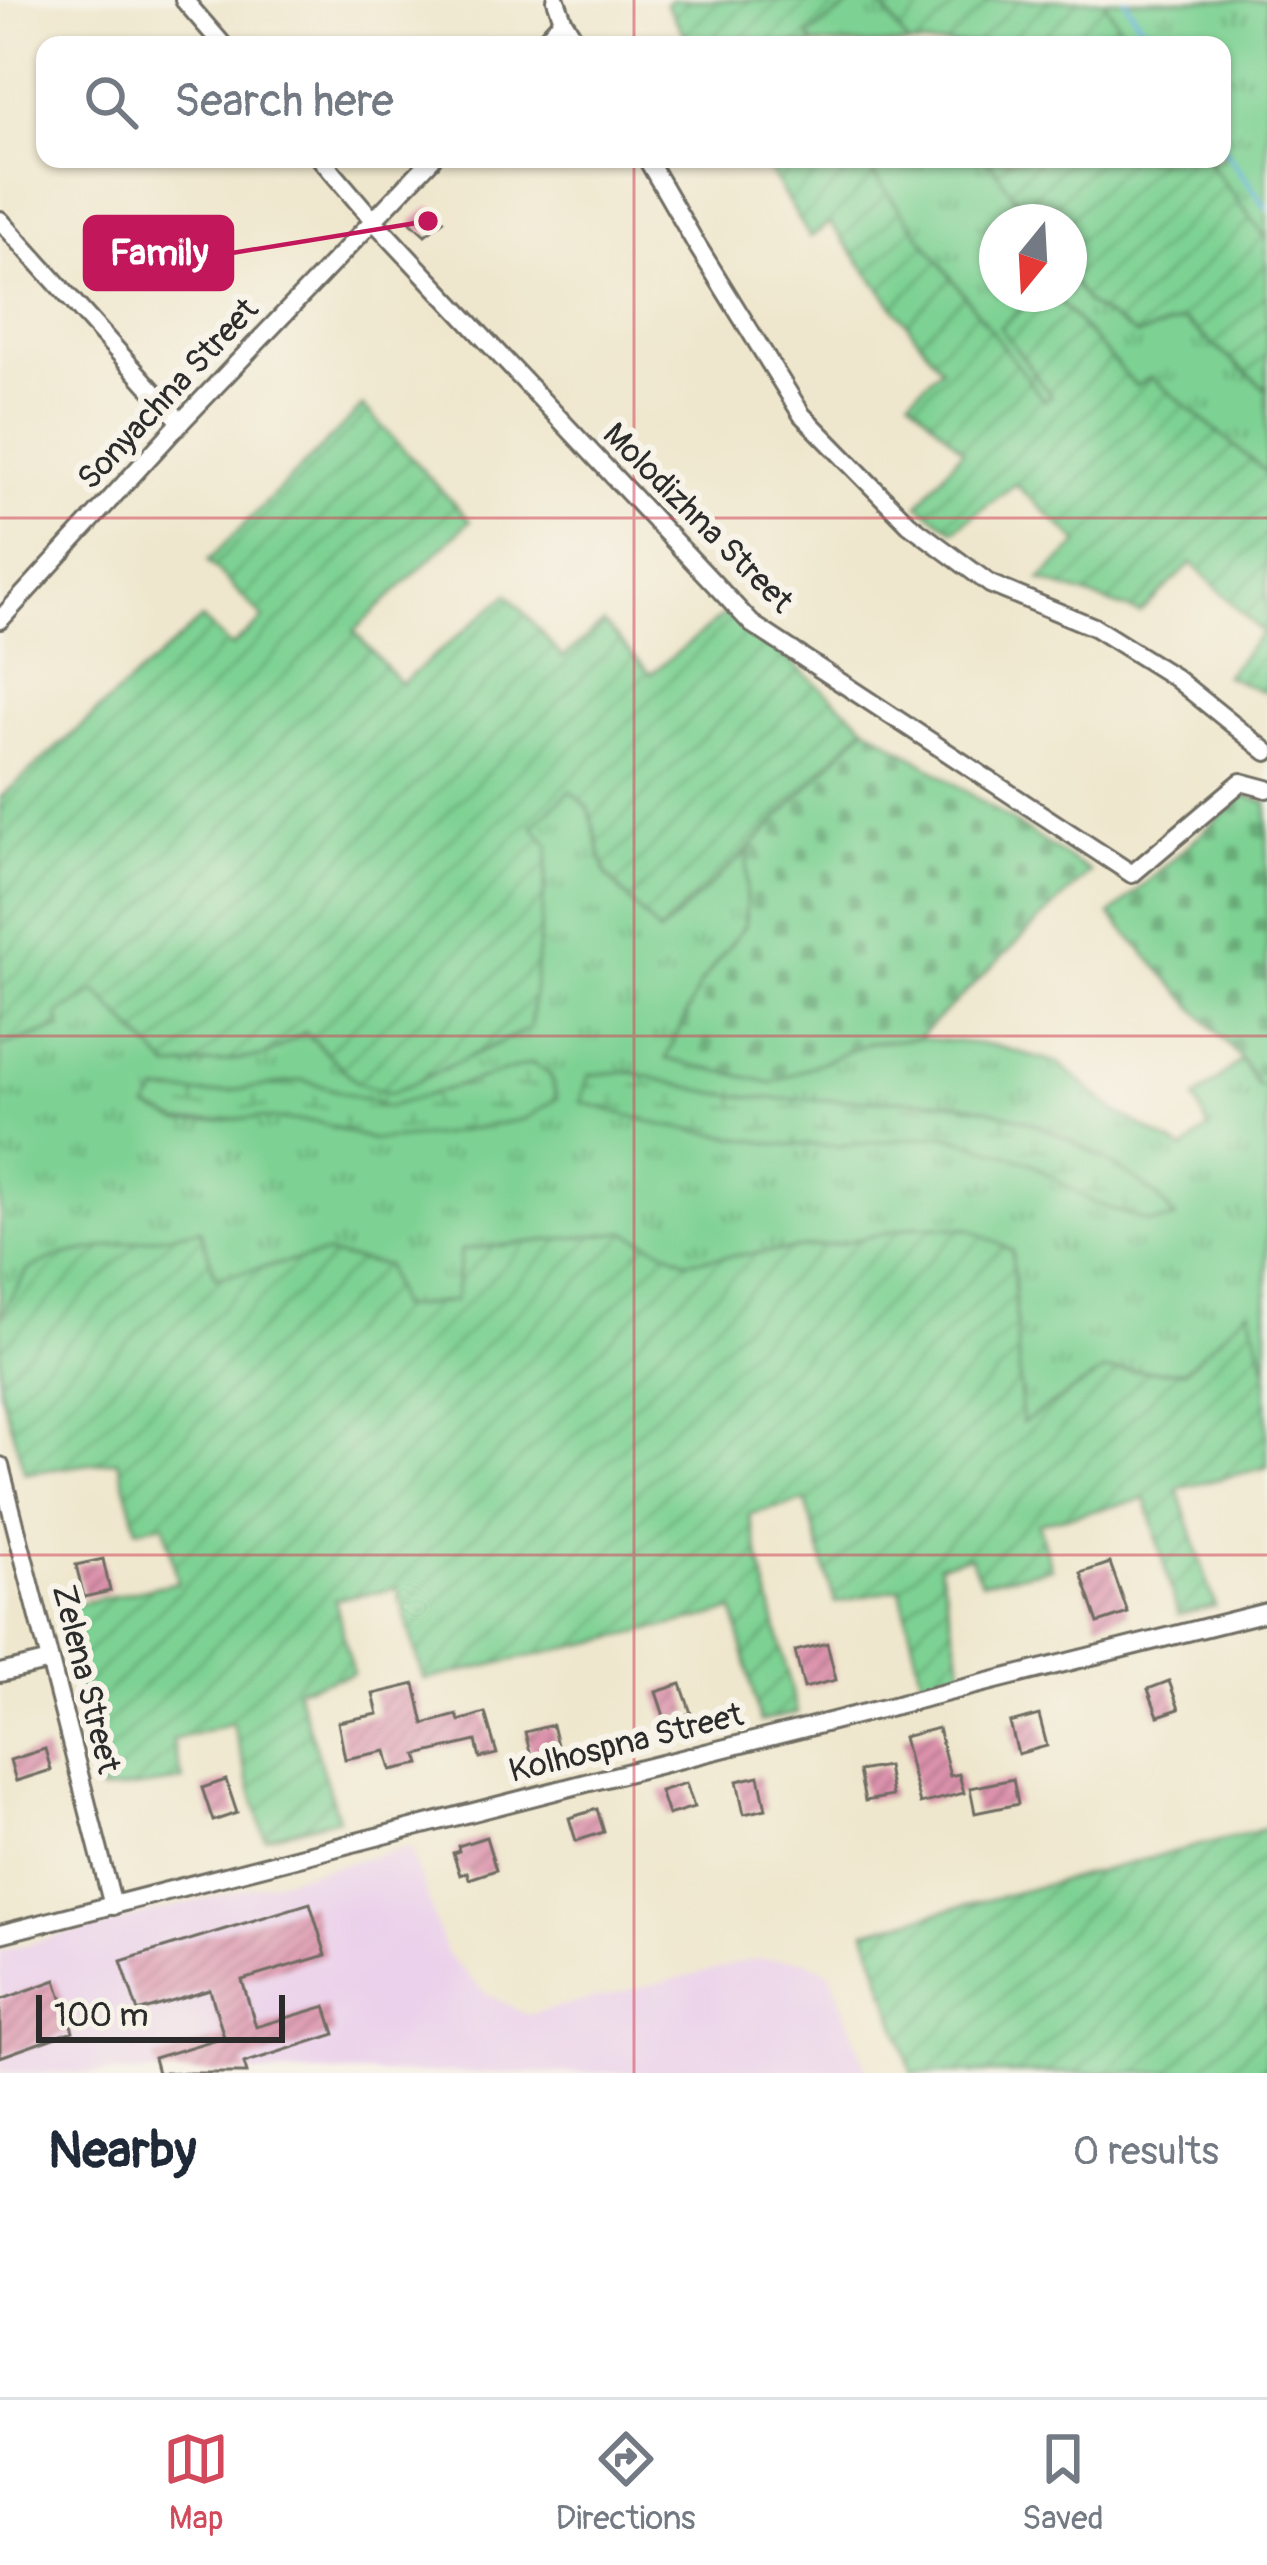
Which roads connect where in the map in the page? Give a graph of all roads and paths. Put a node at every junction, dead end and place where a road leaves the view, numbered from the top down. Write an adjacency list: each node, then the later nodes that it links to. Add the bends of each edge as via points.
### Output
1 (184, 0): 4 (street)
2 (556, 0): 3 (street)
3 (563, 20): 5 (street); 6 (street)
4 (215, 36)
5 (548, 36)
6 (573, 36)
7 (329, 168): 11 (street, Molodizhna Street)
8 (424, 168): 11 (street, Sonyachna Street)
9 (651, 168): 14 (street, via 802,415 909,524 989,584 1094,628 1174,677)
10 (0, 220): 12 (street)
11 (374, 221): 12 (street, Sonyachna Street); 15 (street, Molodizhna Street, via 752,624 1132,874 1241,782)
12 (181, 422): 13 (street, Sonyachna Street)
13 (0, 620)
14 (1267, 752)
15 (1267, 789)
16 (0, 1466): 18 (street, Zelena Street)
17 (1267, 1612): 20 (street, Kolhospna Street)
18 (50, 1660): 19 (street); 20 (street, Zelena Street)
19 (0, 1673)
20 (113, 1906): 21 (street, Kolhospna Street)
21 (0, 1934)

